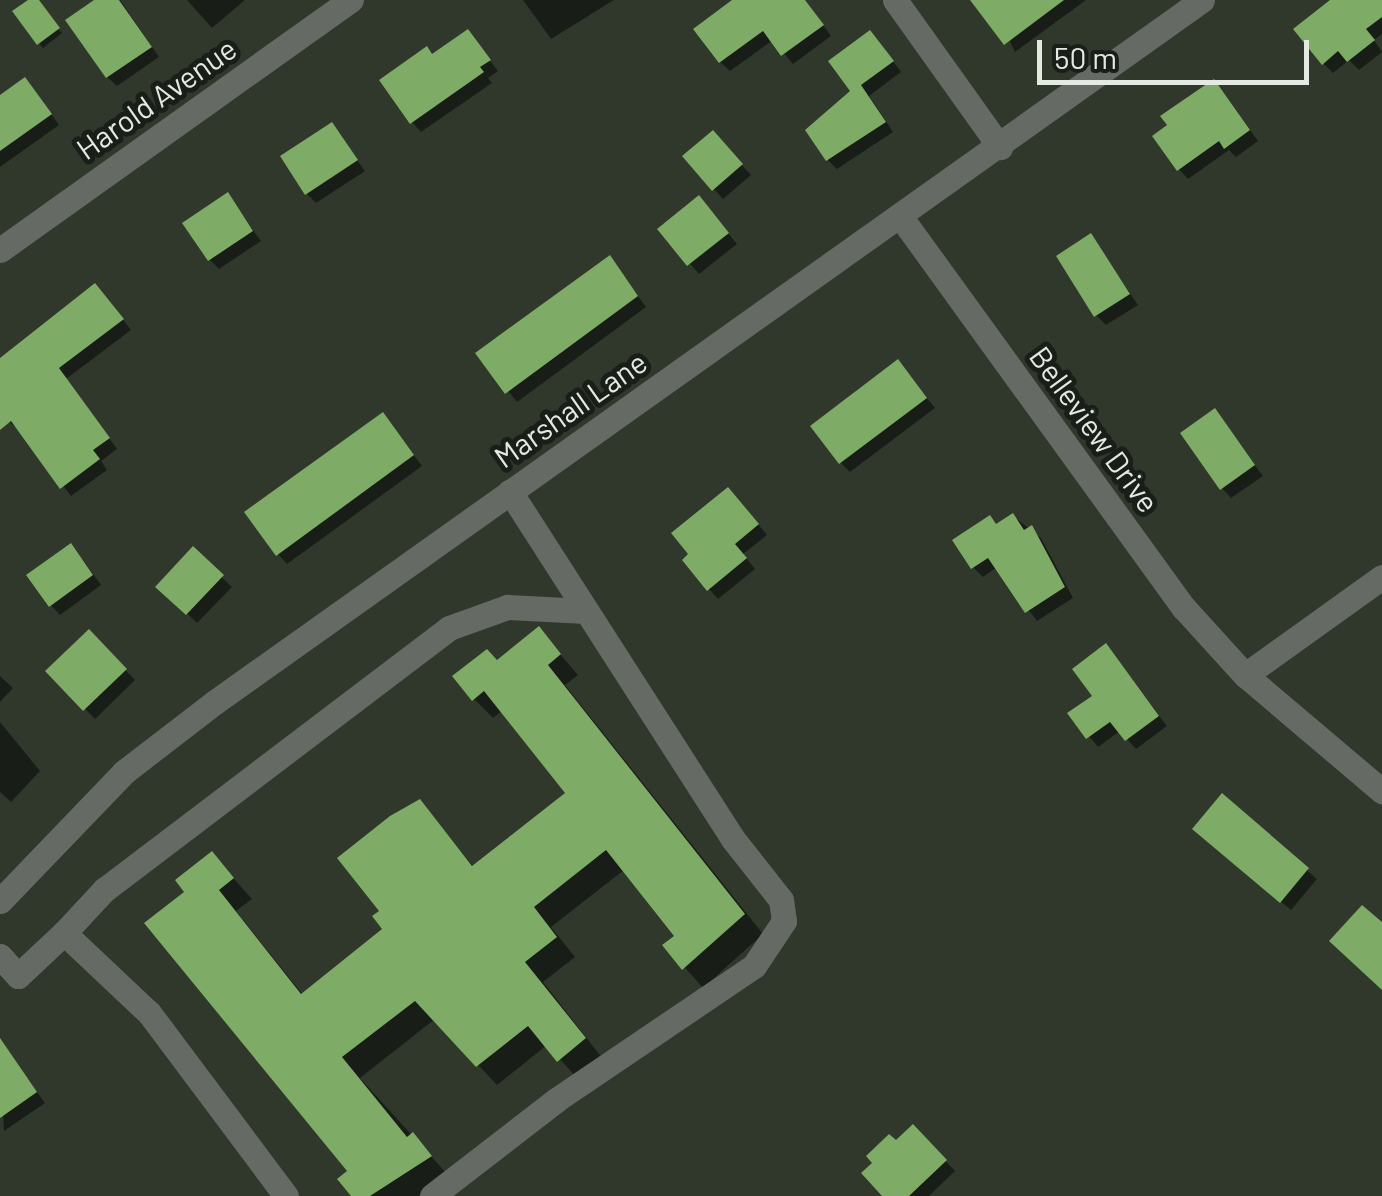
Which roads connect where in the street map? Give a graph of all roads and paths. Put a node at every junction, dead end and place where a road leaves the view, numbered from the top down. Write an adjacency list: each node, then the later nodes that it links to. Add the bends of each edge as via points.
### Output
1 (351, 0): 6 (street, Harold Avenue)
2 (895, 0): 4 (street)
3 (1202, 0): 4 (street, Marshall Lane)
4 (1000, 147): 5 (street, Marshall Lane)
5 (900, 216): 7 (street, Marshall Lane); 10 (street, Belleview Drive, via 1184,608)
6 (0, 250)
7 (510, 491): 9 (street); 12 (street, Marshall Lane, via 124,772)
8 (1382, 576): 10 (street)
9 (586, 612): 13 (street, via 508,607 450,628 104,890); 16 (street, via 781,900 784,921 754,966 556,1100)
10 (1245, 674): 11 (street, Belleview Drive)
11 (1382, 791)
12 (0, 901)
13 (64, 932): 14 (street, via 18,976); 15 (street, via 149,1014)
14 (0, 956)
15 (286, 1196)
16 (432, 1196)

